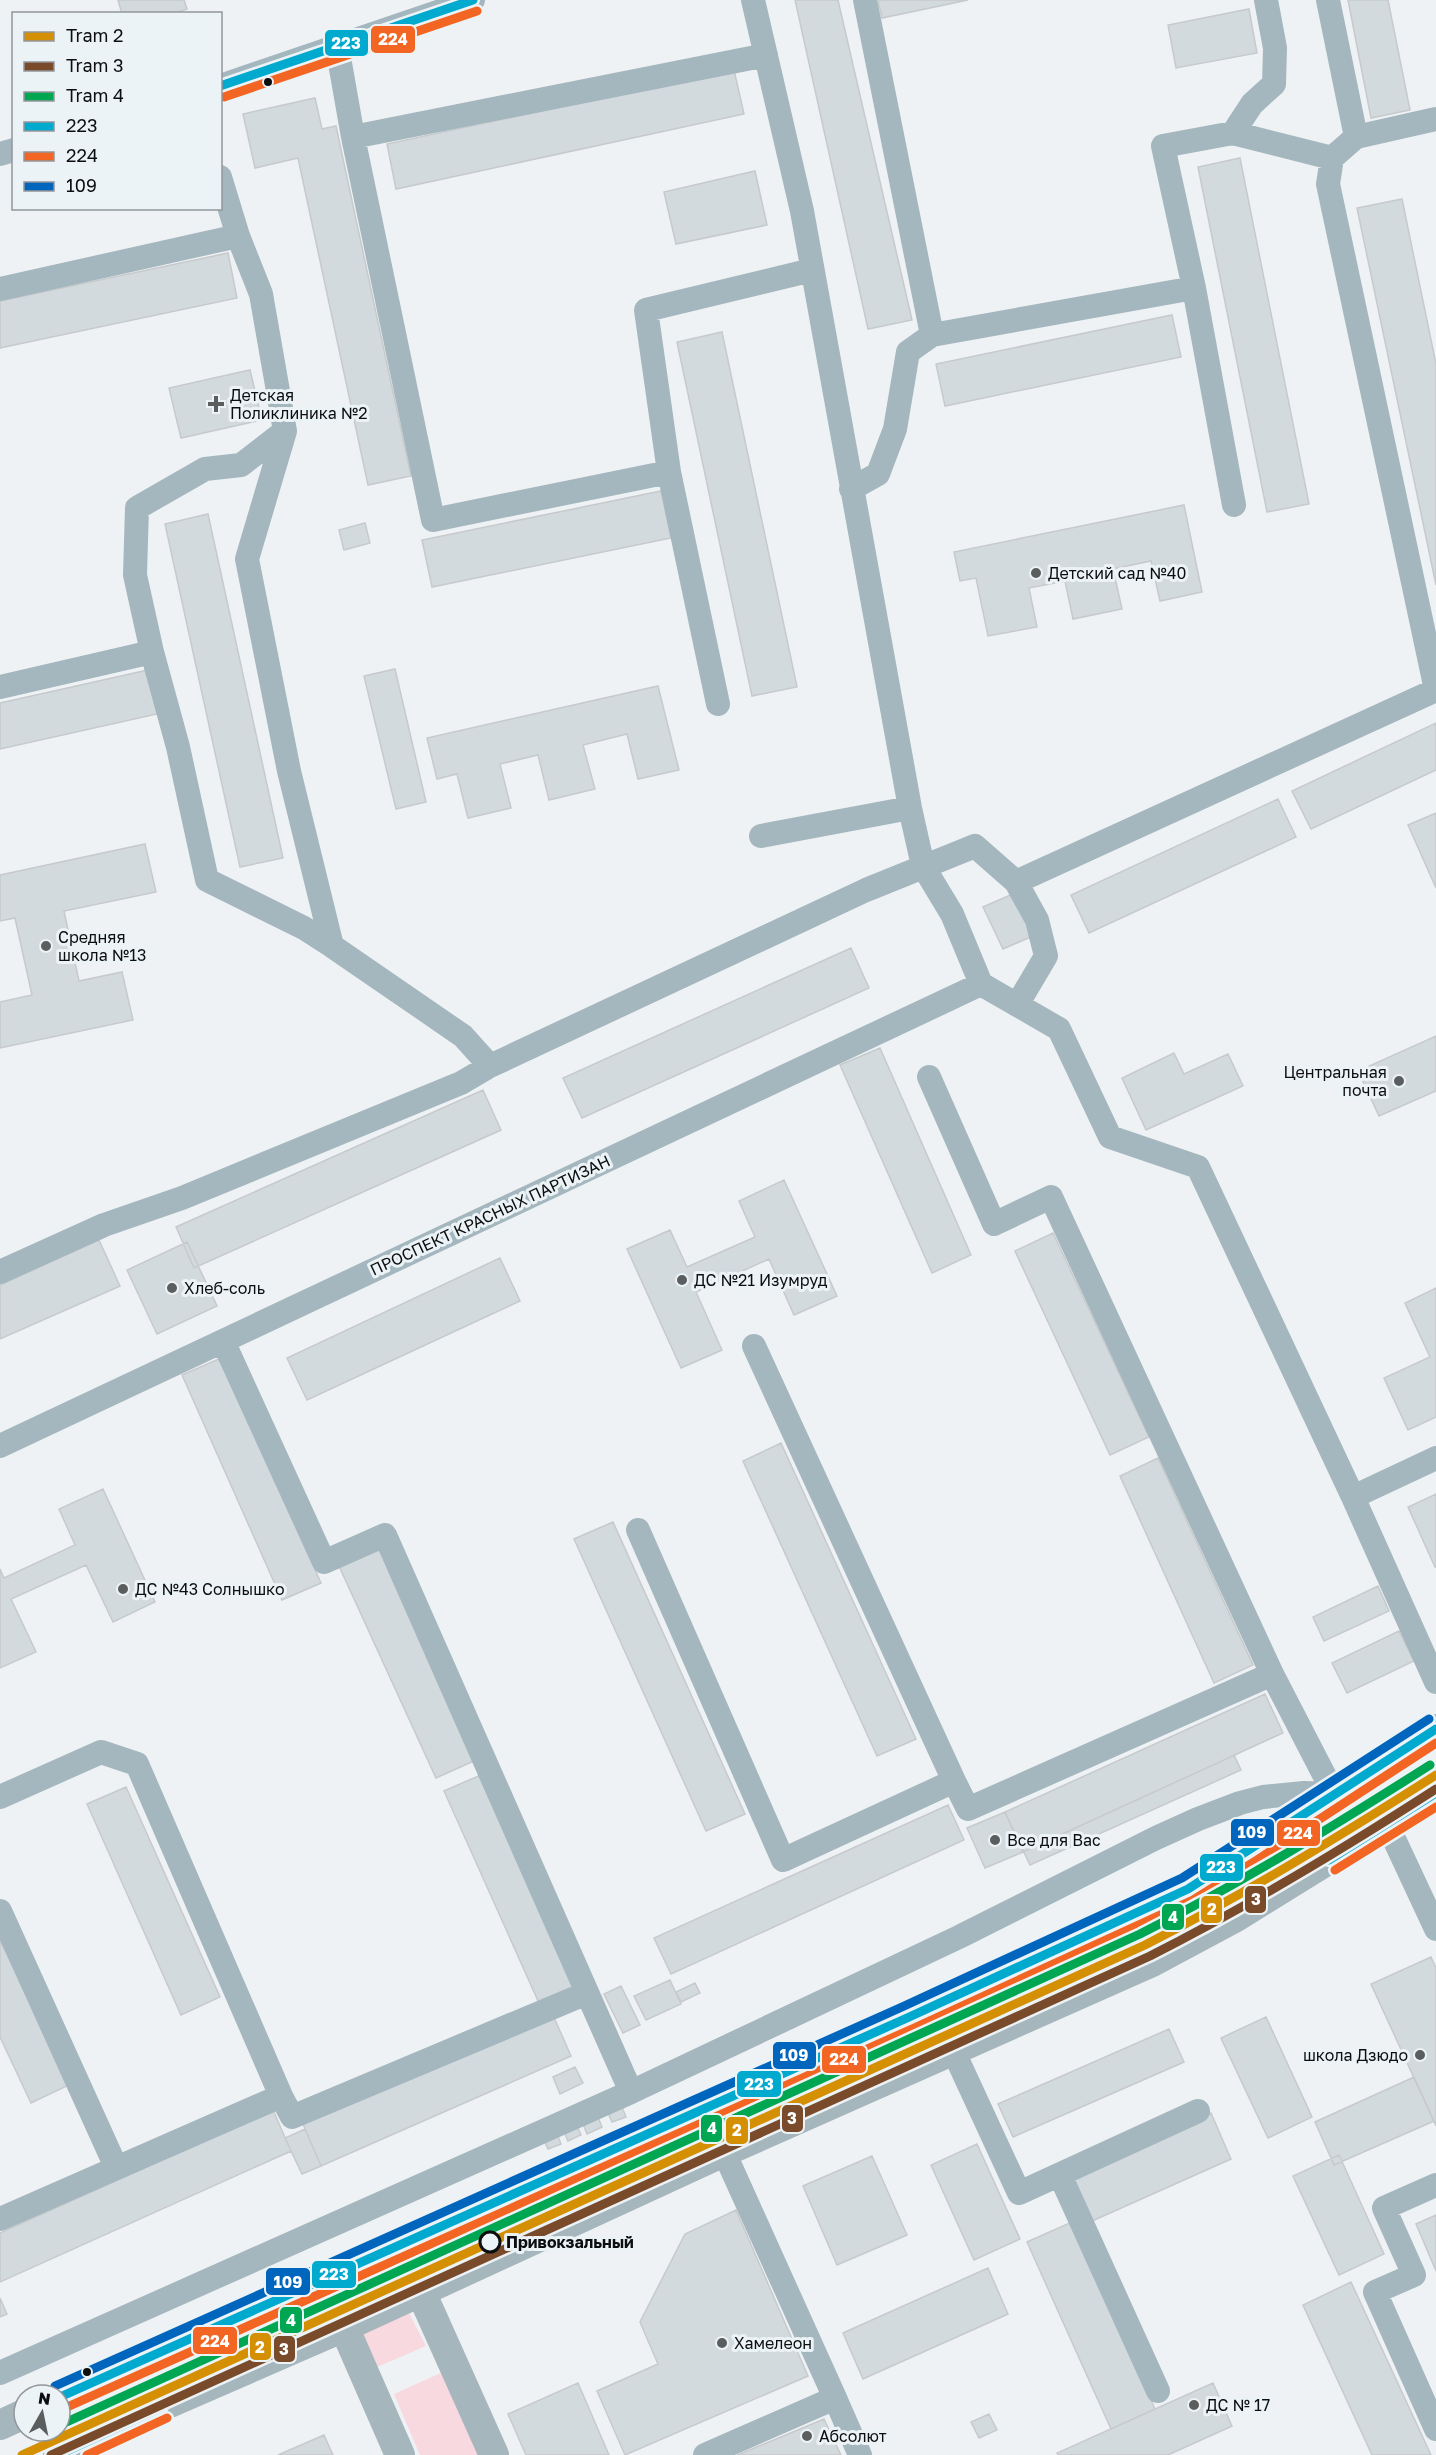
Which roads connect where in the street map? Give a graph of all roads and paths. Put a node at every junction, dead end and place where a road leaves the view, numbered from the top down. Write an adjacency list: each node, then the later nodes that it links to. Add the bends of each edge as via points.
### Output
1 (473, 0): 6 (street)
2 (753, 0): 7 (street)
3 (865, 0): 19 (street)
4 (1266, 0): 10 (street, via 1275,48 1274,84 1252,104)
5 (1328, 0): 12 (street)
6 (337, 46): 8 (street); 11 (street)
7 (766, 55): 11 (street); 16 (street)
8 (222, 85)
9 (1436, 119): 12 (street)
10 (1233, 133): 13 (street); 17 (street, via 1163,146)
11 (353, 137): 21 (street, via 433,520)
12 (1356, 137): 13 (street)
13 (1332, 158): 26 (street, via 1329,184)
14 (222, 184): 15 (street)
15 (238, 236): 18 (street); 20 (street, via 261,294)
16 (812, 270): 21 (street, via 646,310); 22 (street)
17 (1194, 288): 19 (street); 23 (street)
18 (0, 289)
19 (932, 335): 22 (street, via 908,352 895,429 878,474)
20 (285, 430): 24 (street, via 241,465 205,469 137,508 135,575); 32 (street, via 247,559 289,771)
21 (669, 472): 27 (street)
22 (851, 489): 28 (street)
23 (1234, 505)
24 (152, 652): 25 (street); 32 (street, via 207,880)
25 (0, 687)
26 (1436, 690): 31 (street)
27 (718, 704)
28 (910, 807): 29 (street); 30 (street)
29 (761, 836)
30 (923, 866): 31 (street, via 975,846); 33 (street, via 952,914); 35 (street)
31 (1016, 882): 34 (street, via 1037,920 1046,956)
32 (332, 946): 35 (street, via 463,1036)
33 (981, 984): 34 (street); 38 (street, ПРОСПЕКТ КРАСНЫХ ПАРТИЗАН)
34 (1017, 1005): 42 (street, via 1059,1029 1110,1137 1198,1167)
35 (490, 1066): 37 (street, via 460,1083 182,1198 104,1226)
36 (930, 1077): 44 (street, via 994,1224 1051,1197)
37 (0, 1272)
38 (223, 1341): 40 (street, ПРОСПЕКТ КРАСНЫХ ПАРТИЗАН); 54 (street, via 324,1562 385,1535)
39 (754, 1346): 47 (street)
40 (0, 1446)
41 (1436, 1458): 42 (street)
42 (1353, 1497): 45 (street)
43 (638, 1530): 47 (street, via 783,1860)
44 (1272, 1674): 47 (street, via 968,1809); 49 (street)
45 (1436, 1682)
46 (1436, 1729): 49 (main road)
47 (954, 1781)
48 (1436, 1793): 51 (main road)
49 (1334, 1794): 56 (street, via 1263,1797 1198,1819); 64 (main road, via 1188,1889)
50 (0, 1797): 57 (street, via 101,1752 137,1764)
51 (1387, 1824): 53 (street); 55 (main road, via 1236,1917 1152,1962)
52 (0, 1911): 60 (street)
53 (1436, 1929)
54 (587, 1993): 56 (street); 57 (street, via 292,2117)
55 (953, 2050): 59 (main road); 61 (street, via 1019,2193)
56 (631, 2092): 68 (street)
57 (281, 2096): 60 (street)
58 (1198, 2111): 61 (street)
59 (724, 2152): 66 (main road); 71 (street)
60 (116, 2167): 63 (street)
61 (1060, 2175): 70 (street)
62 (1436, 2184): 72 (street, via 1384,2208 1414,2275 1375,2292)
63 (0, 2219)
64 (399, 2245): 65 (main road); 66 (street)
65 (321, 2281): 67 (street); 69 (main road)
66 (421, 2292): 67 (main road); 75 (main road)
67 (344, 2327): 73 (main road); 74 (main road)
68 (0, 2373)
69 (72, 2391)
70 (1158, 2391)
71 (835, 2398): 76 (street); 77 (street)
72 (1436, 2429)
73 (58, 2455)
74 (400, 2455)
75 (494, 2455)
76 (705, 2455)
77 (860, 2455)

